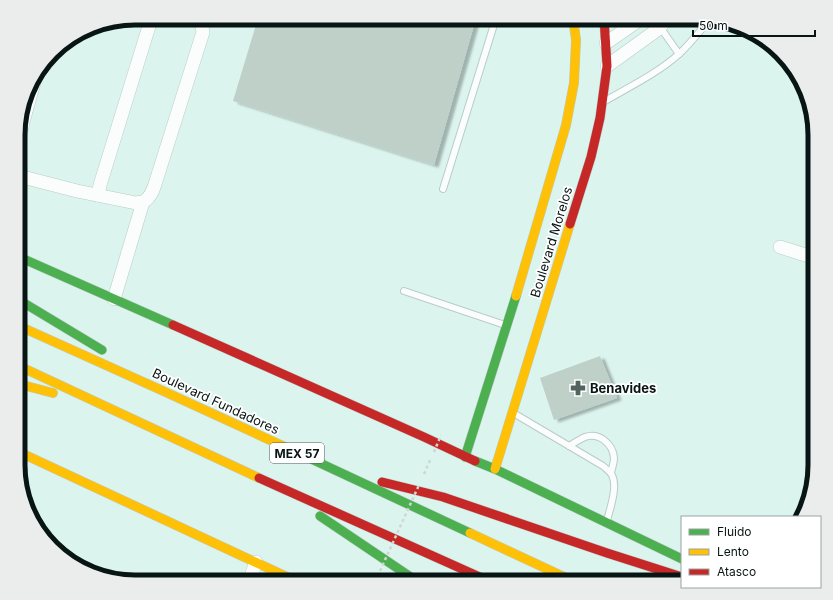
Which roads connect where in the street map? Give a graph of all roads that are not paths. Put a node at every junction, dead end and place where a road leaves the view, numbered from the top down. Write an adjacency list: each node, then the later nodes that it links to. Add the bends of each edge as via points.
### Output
1 (150, 25): 16 (street)
2 (201, 25): 17 (street, via 202,32 156,181 148,198)
3 (494, 25): 15 (lane)
4 (574, 25): 24 (main road, Boulevard Morelos, via 576,40 574,83 566,125)
5 (605, 25): 10 (main road, Boulevard Morelos)
6 (632, 25): 10 (street)
7 (656, 25): 12 (street, via 638,44)
8 (662, 25): 11 (lane)
9 (705, 25): 11 (lane)
10 (606, 43): 12 (main road, Boulevard Morelos)
11 (679, 54): 13 (lane, via 646,77)
12 (607, 66): 13 (main road, Boulevard Morelos)
13 (602, 102): 32 (main road, Boulevard Morelos, via 591,157)
14 (25, 178): 16 (street)
15 (442, 189)
16 (98, 195): 17 (street, via 136,203)
17 (143, 202): 22 (street)
18 (780, 246): 19 (street)
19 (808, 256)
20 (25, 260): 22 (main road)
21 (404, 291): 24 (lane)
22 (114, 299): 35 (main road)
23 (25, 304): 26 (main road)
24 (507, 326): 35 (main road, Boulevard Morelos)
25 (25, 329): 30 (main road, Boulevard Fundadores / MEX 57)
26 (109, 354)
27 (122, 363): 30 (main road)
28 (25, 369): 31 (main road, MEX 57)
29 (25, 386): 31 (main road)
30 (161, 390): 36 (main road, Boulevard Fundadores / MEX 57)
31 (110, 408): 39 (main road, MEX 57)
32 (512, 413): 33 (lane); 37 (main road, Boulevard Morelos)
33 (569, 446): 38 (lane); 38 (lane, via 586,436 594,435 603,439 611,447 614,458)
34 (25, 455): 42 (main road)
35 (465, 457): 37 (main road)
36 (329, 468): 47 (main road, Boulevard Fundadores / MEX 57); 48 (main road, via 443,497)
37 (495, 469): 40 (main road)
38 (612, 473): 40 (lane, via 614,488)
39 (267, 481): 45 (main road); 46 (main road, MEX 57)
40 (607, 523): 41 (main road)
41 (681, 559)
42 (256, 562): 43 (street); 44 (main road)
43 (251, 575)
44 (283, 575)
45 (408, 575)
46 (475, 575)
47 (560, 575)
48 (676, 575)

